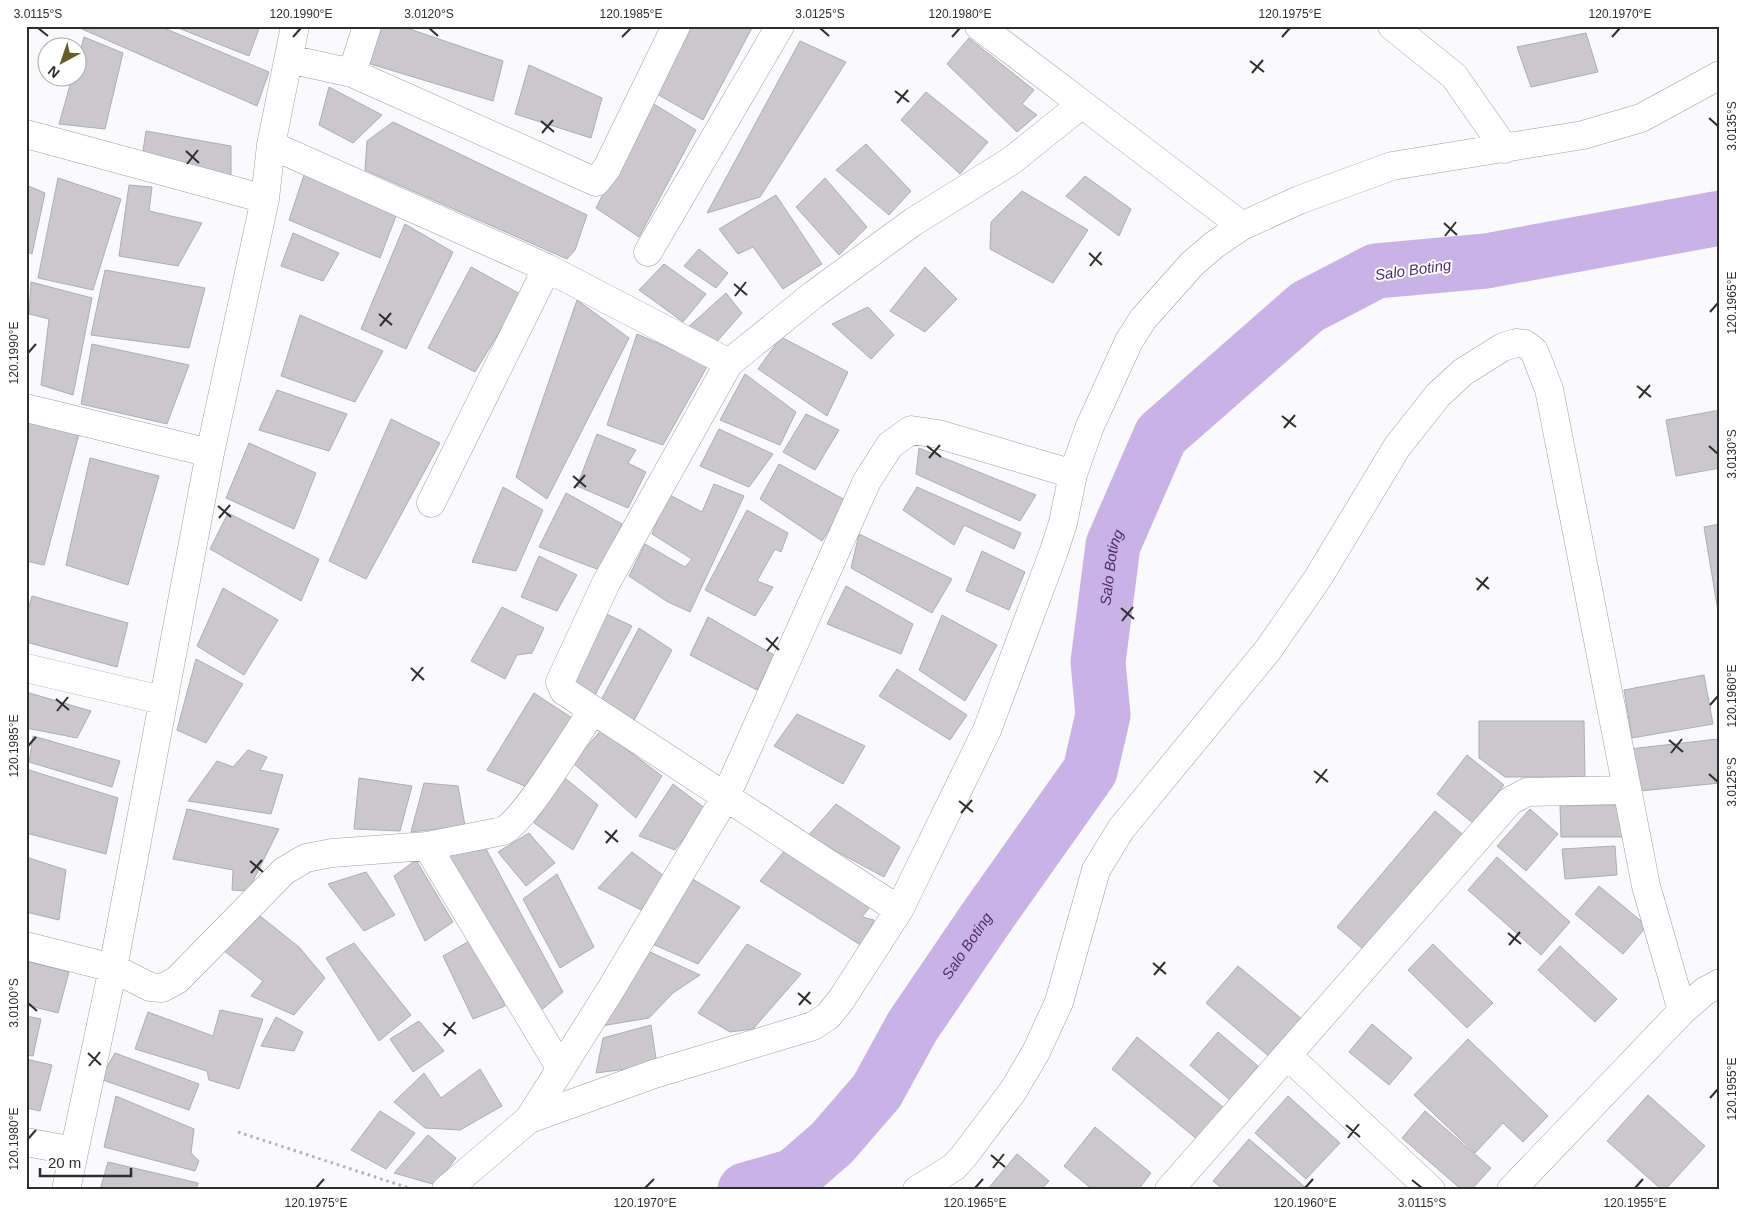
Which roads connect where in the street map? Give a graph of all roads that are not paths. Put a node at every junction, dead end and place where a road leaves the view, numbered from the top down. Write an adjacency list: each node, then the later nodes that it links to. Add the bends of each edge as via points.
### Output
1 (295, 26): 7 (street)
2 (367, 26): 8 (street)
3 (676, 26): 8 (street, via 608,168 596,182)
4 (780, 26): 16 (street)
5 (979, 26): 10 (street)
6 (1392, 26): 13 (street, via 1454,76)
7 (289, 59): 8 (street); 12 (street)
8 (352, 73)
9 (1720, 75): 13 (street, via 1641,118 1583,136)
10 (1082, 104): 15 (street); 18 (street, via 1011,161 932,208 890,238)
11 (26, 134): 14 (street)
12 (271, 145): 14 (street); 17 (street)
13 (1505, 149): 15 (street, via 1392,166 1308,196)
14 (265, 199): 20 (street)
15 (1242, 226): 21 (street, via 1192,264 1143,319 1103,395)
16 (648, 252)
17 (547, 268): 18 (street); 22 (street)
18 (729, 363): 25 (street, via 606,583 560,682 564,691)
19 (26, 408): 20 (street)
20 (210, 453): 24 (street)
21 (1073, 474): 27 (street, via 938,434 912,430 890,445 867,481); 29 (street, via 1059,537 1008,678 987,730)
22 (431, 503)
23 (26, 668): 24 (street)
24 (162, 700): 31 (street)
25 (593, 710): 27 (street); 28 (street, via 510,827)
26 (1627, 790): 33 (street, via 1646,886); 34 (street, via 1527,792 1510,801); 41 (street, via 1550,389 1534,351 1525,344 1516,343 1503,347 1463,372 1438,395 1397,446 1318,578 1268,650 1121,829 1096,870 1059,1002 1036,1052 1013,1091 964,1156 954,1167)
27 (725, 798): 29 (street); 35 (street)
28 (427, 846): 31 (street, via 332,853 312,856 295,864 284,871 177,980 162,988 150,987); 35 (street)
29 (899, 910): 36 (street, via 841,1000 828,1016 813,1026 654,1074)
30 (26, 946): 31 (street)
31 (113, 968): 38 (street)
32 (1720, 983): 33 (street)
33 (1682, 1011): 44 (street)
34 (1287, 1056): 42 (street); 43 (street)
35 (561, 1070): 36 (street)
36 (529, 1119): 40 (street)
37 (26, 1142): 38 (street)
38 (74, 1151): 39 (street)
39 (66, 1190)
40 (446, 1190)
41 (917, 1190)
42 (1169, 1190)
43 (1431, 1190)
44 (1511, 1190)

